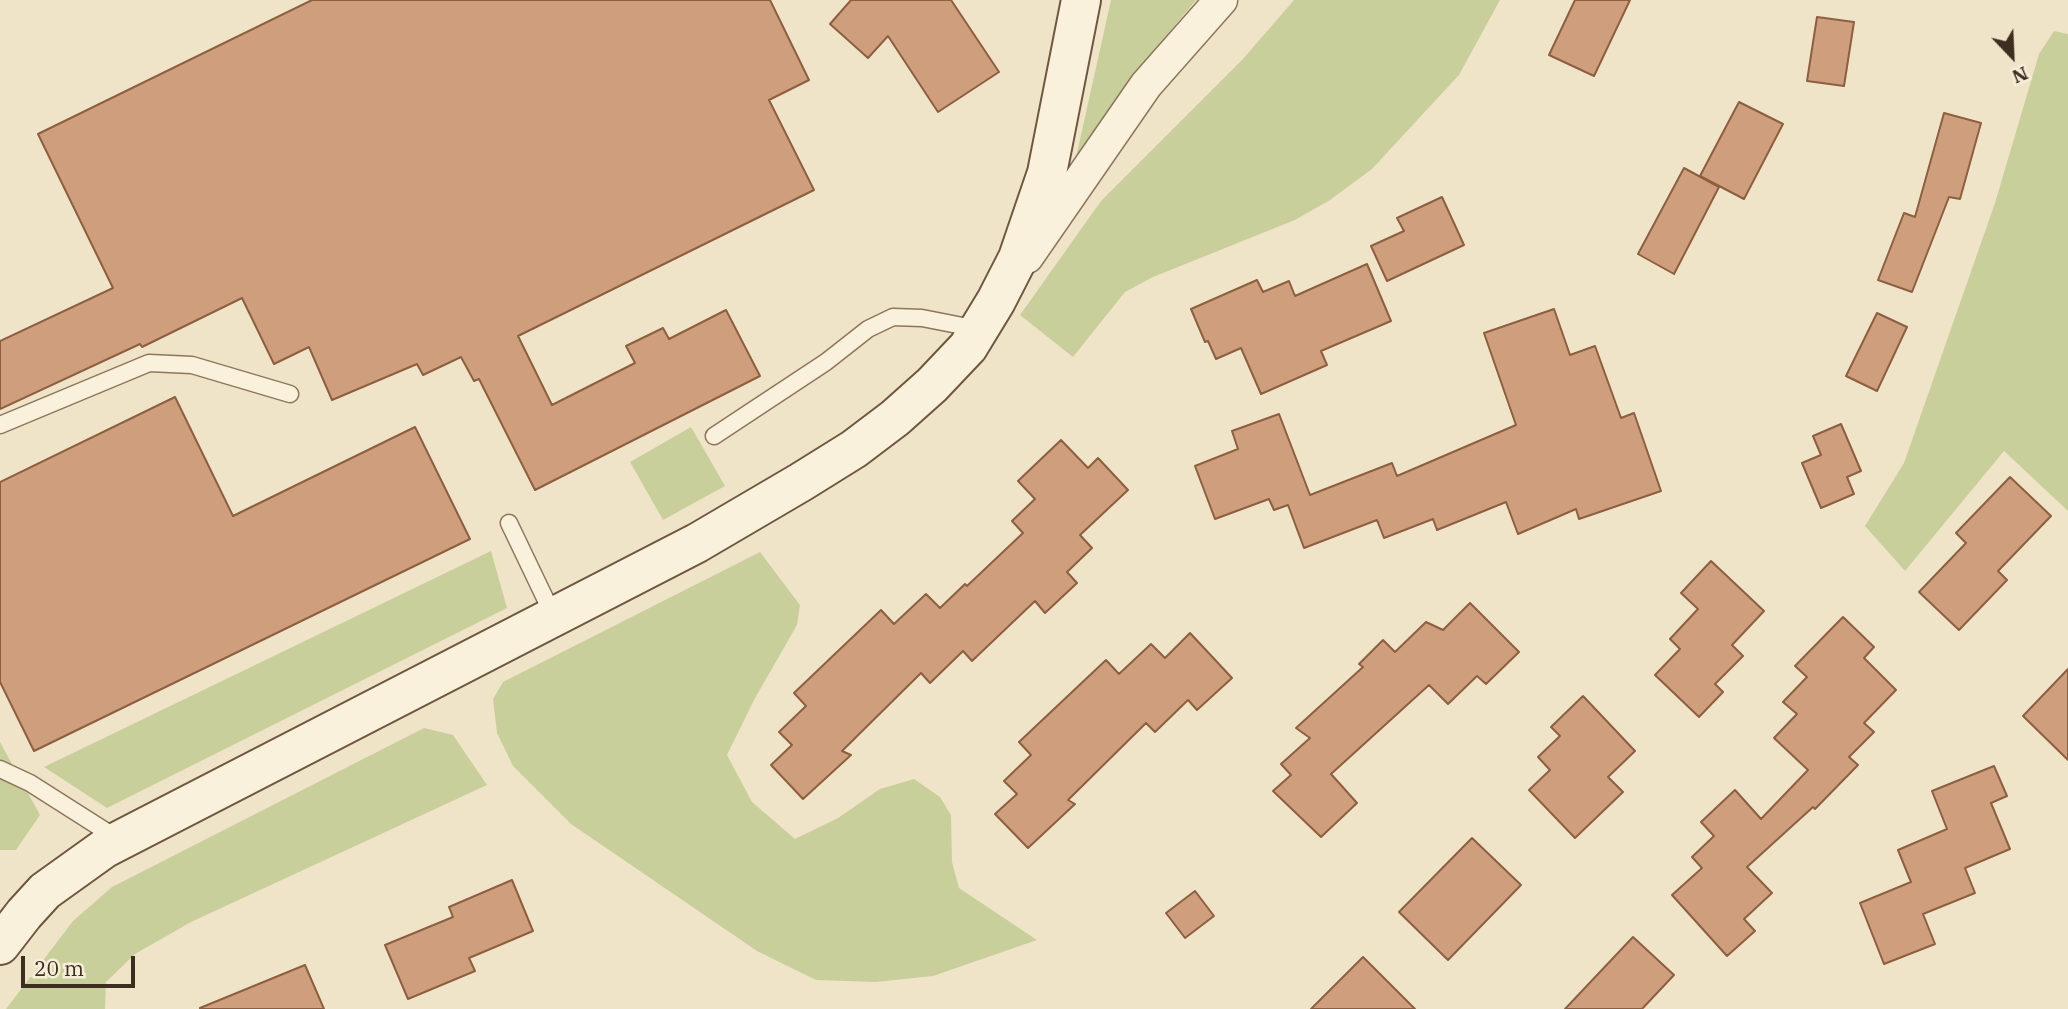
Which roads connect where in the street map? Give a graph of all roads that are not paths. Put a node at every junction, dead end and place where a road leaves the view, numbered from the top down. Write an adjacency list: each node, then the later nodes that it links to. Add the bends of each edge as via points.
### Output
1 (1081, 0): 3 (street, via 1047,173 1018,258)
2 (1221, 0): 3 (street, via 1146,85)
3 (987, 315): 6 (lane, via 893,317 868,329); 8 (street, via 968,347 932,385 854,449 696,543)
4 (290, 394): 5 (lane, via 192,365 149,363)
5 (0, 425)
6 (714, 436)
7 (509, 523): 8 (lane)
8 (554, 617): 10 (street)
9 (0, 769): 10 (lane)
10 (120, 841): 11 (street, via 45,891)
11 (3, 936)

